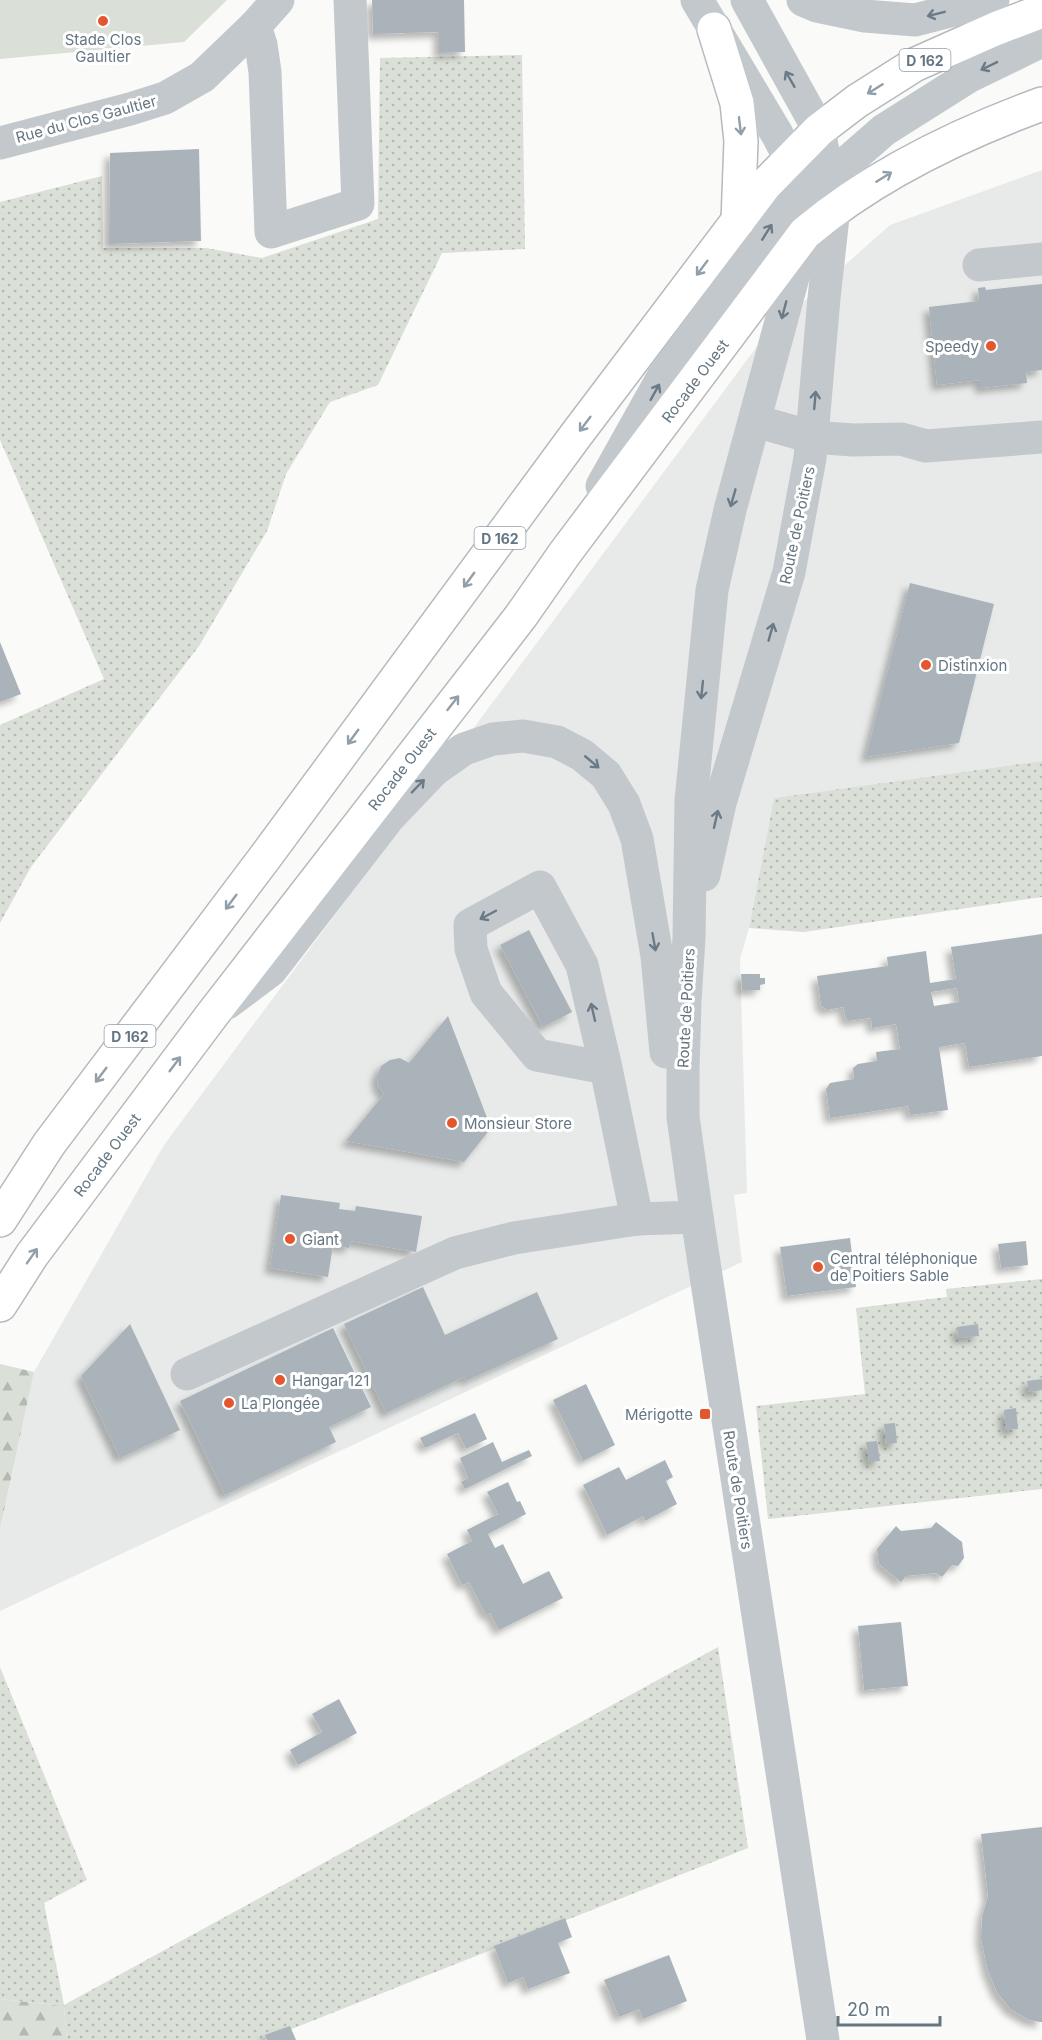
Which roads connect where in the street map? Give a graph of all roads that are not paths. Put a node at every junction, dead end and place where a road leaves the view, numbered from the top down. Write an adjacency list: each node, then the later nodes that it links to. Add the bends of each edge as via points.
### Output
1 (278, 0): 8 (street, Rue du Clos Gaultier)
2 (350, 0): 8 (street, via 358,204 271,232 265,72)
3 (697, 0): 9 (street)
4 (747, 0): 12 (street, Route de Poitiers, one-way to 4)
5 (803, 0): 6 (street, one-way to 5, via 915,20 865,16)
6 (993, 0)
7 (1042, 11): 12 (main road, D 162, one-way to 12, via 914,65)
8 (255, 26): 13 (street, Rue du Clos Gaultier, via 202,77 165,98)
9 (714, 29): 14 (street, via 764,110); 16 (main road, one-way to 16, via 737,103 741,141)
10 (1042, 41): 15 (street, one-way to 15, via 968,77 884,130)
11 (1042, 104): 15 (main road, Rocade Ouest, one-way to 11)
12 (819, 130): 14 (main road, D 162); 15 (street, Route de Poitiers)
13 (0, 143)
14 (783, 177): 16 (main road, D 162); 17 (street); 23 (street, one-way to 14, via 663,377 749,260)
15 (831, 193): 17 (main road, Rocade Ouest); 21 (street, Route de Poitiers, one-way to 15)
16 (738, 221): 30 (main road, D 162, one-way to 30, via 49,1144)
17 (805, 233): 20 (street, Route de Poitiers, one-way to 20); 23 (main road, Rocade Ouest)
18 (1042, 259): 19 (street)
19 (979, 265)
20 (754, 422): 21 (street); 24 (street, Route de Poitiers, one-way to 24, via 712,590 691,801)
21 (812, 437): 22 (street, via 901,439 926,446); 24 (street, Route de Poitiers, one-way to 21, via 720,803 789,572)
22 (1042, 437)
23 (565, 553): 25 (main road, Rocade Ouest, one-way to 23, via 521,616)
24 (689, 938): 27 (street, Route de Poitiers)
25 (212, 1016): 27 (street, one-way to 27, via 271,970 390,816 434,770 464,749 493,739 523,736 557,742 582,755 606,775 624,804 637,839 657,956 667,1060); 31 (main road, Rocade Ouest, one-way to 25, via 32,1256)
26 (606, 1068): 26 (street, one-way to 26, via 582,965 540,887 470,925 471,949 486,993 537,1055); 29 (street)
27 (683, 1117): 28 (street, Route de Poitiers)
28 (697, 1217): 29 (street); 33 (street, Route de Poitiers)
29 (638, 1219): 32 (street, via 514,1238 455,1253)
30 (0, 1220)
31 (0, 1305)
32 (187, 1374)
33 (823, 2040)

